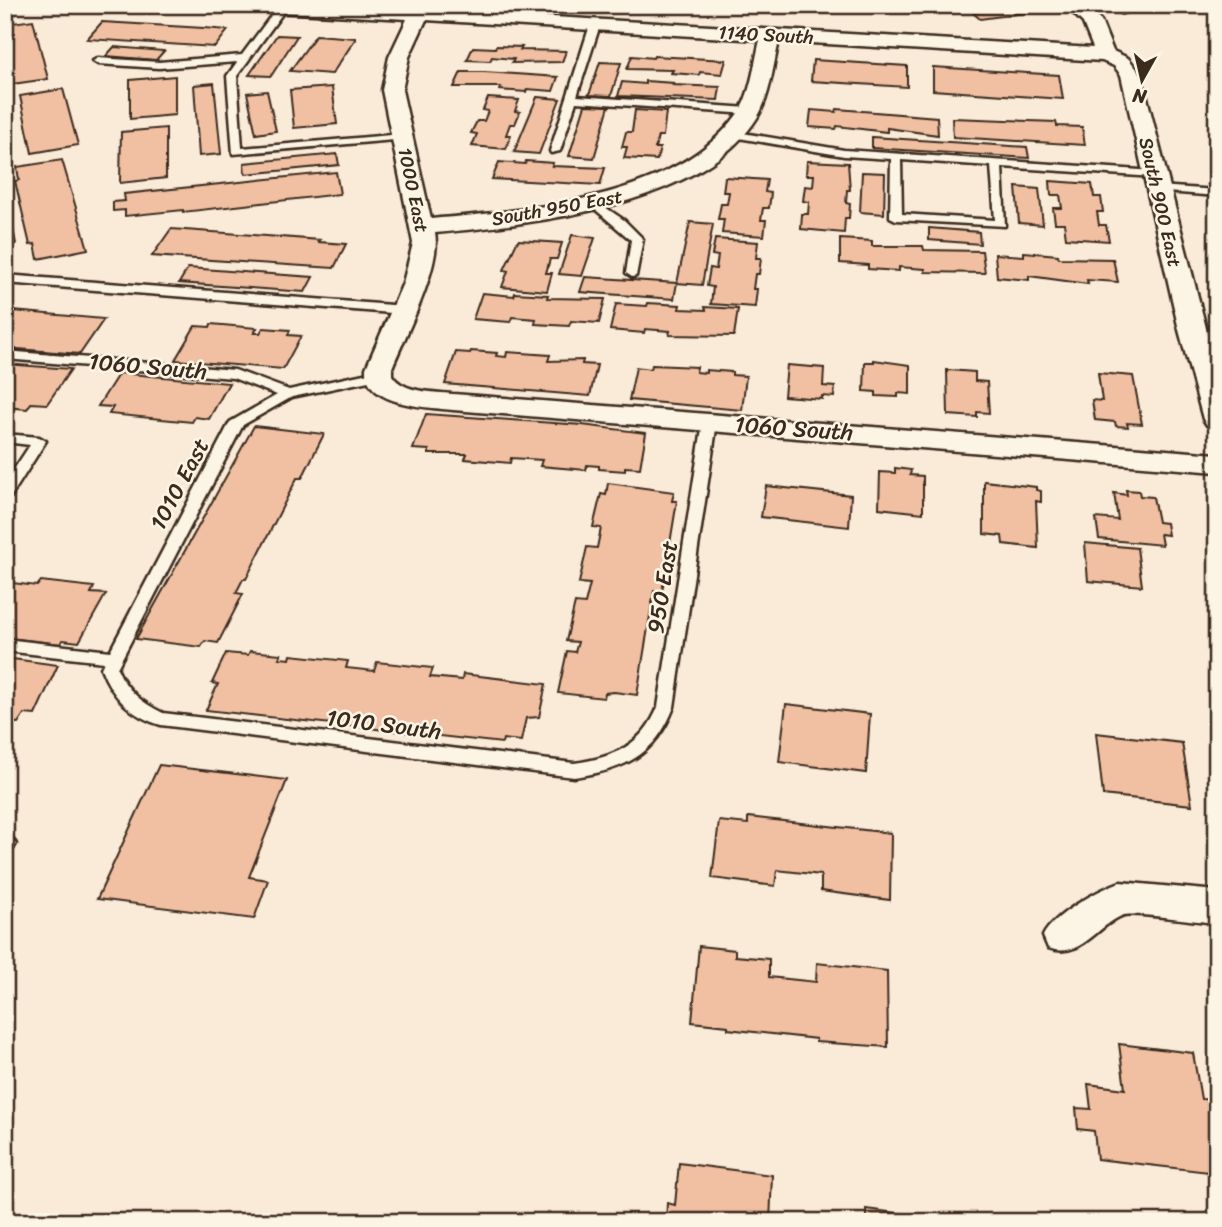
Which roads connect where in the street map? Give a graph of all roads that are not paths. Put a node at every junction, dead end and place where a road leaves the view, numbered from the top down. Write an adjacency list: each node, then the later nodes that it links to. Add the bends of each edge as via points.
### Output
1 (259, 5): 3 (street, 1140 South)
2 (1074, 5): 7 (street, South 900 East, via 1092,21)
3 (282, 6): 4 (street, 1140 South); 8 (lane)
4 (422, 10): 5 (street, 1140 South); 13 (street, 1000 East, via 393,72)
5 (595, 25): 6 (street, 1140 South); 10 (lane)
6 (771, 35): 7 (street, 1140 South); 11 (street, South 950 East)
7 (1105, 55): 17 (street, South 900 East, via 1121,62 1130,74)
8 (245, 58): 9 (lane, via 159,65); 13 (lane, via 232,76 237,152)
9 (98, 61)
10 (572, 99): 11 (lane); 14 (lane)
11 (749, 111): 12 (street, South 950 East)
12 (732, 134): 15 (lane, via 787,146); 19 (street, South 950 East, via 715,153 642,190)
13 (402, 137): 20 (street, 1000 East)
14 (555, 151)
15 (896, 157): 16 (lane); 16 (lane, via 896,217 1001,224)
16 (996, 163): 17 (lane)
17 (1156, 181): 18 (lane); 24 (street, South 900 East)
18 (1217, 193)
19 (593, 202): 20 (street, South 950 East, via 563,210); 21 (lane, via 637,239)
20 (423, 227): 23 (street, 1000 East, via 421,264)
21 (632, 273)
22 (5, 279): 23 (lane)
23 (405, 310): 26 (street, 1000 East)
24 (1204, 331): 28 (street, South 900 East)
25 (5, 355): 27 (lane, 1060 South, via 235,374)
26 (378, 375): 27 (lane, 1010 East); 29 (street, 1060 South, via 382,383 405,394)
27 (288, 394): 34 (lane, 1010 East, via 237,422)
28 (1217, 419)
29 (710, 422): 31 (street, 1060 South); 35 (lane, 950 East, via 666,707 657,730)
30 (5, 438): 32 (lane, via 39,441)
31 (1217, 463)
32 (5, 495)
33 (5, 645): 34 (lane)
34 (113, 657): 35 (lane, 1010 South, via 109,668 114,684 141,711 161,719 574,770 597,768)
35 (638, 750)
36 (1217, 907): 37 (street, via 1120,898)
37 (1062, 936)

